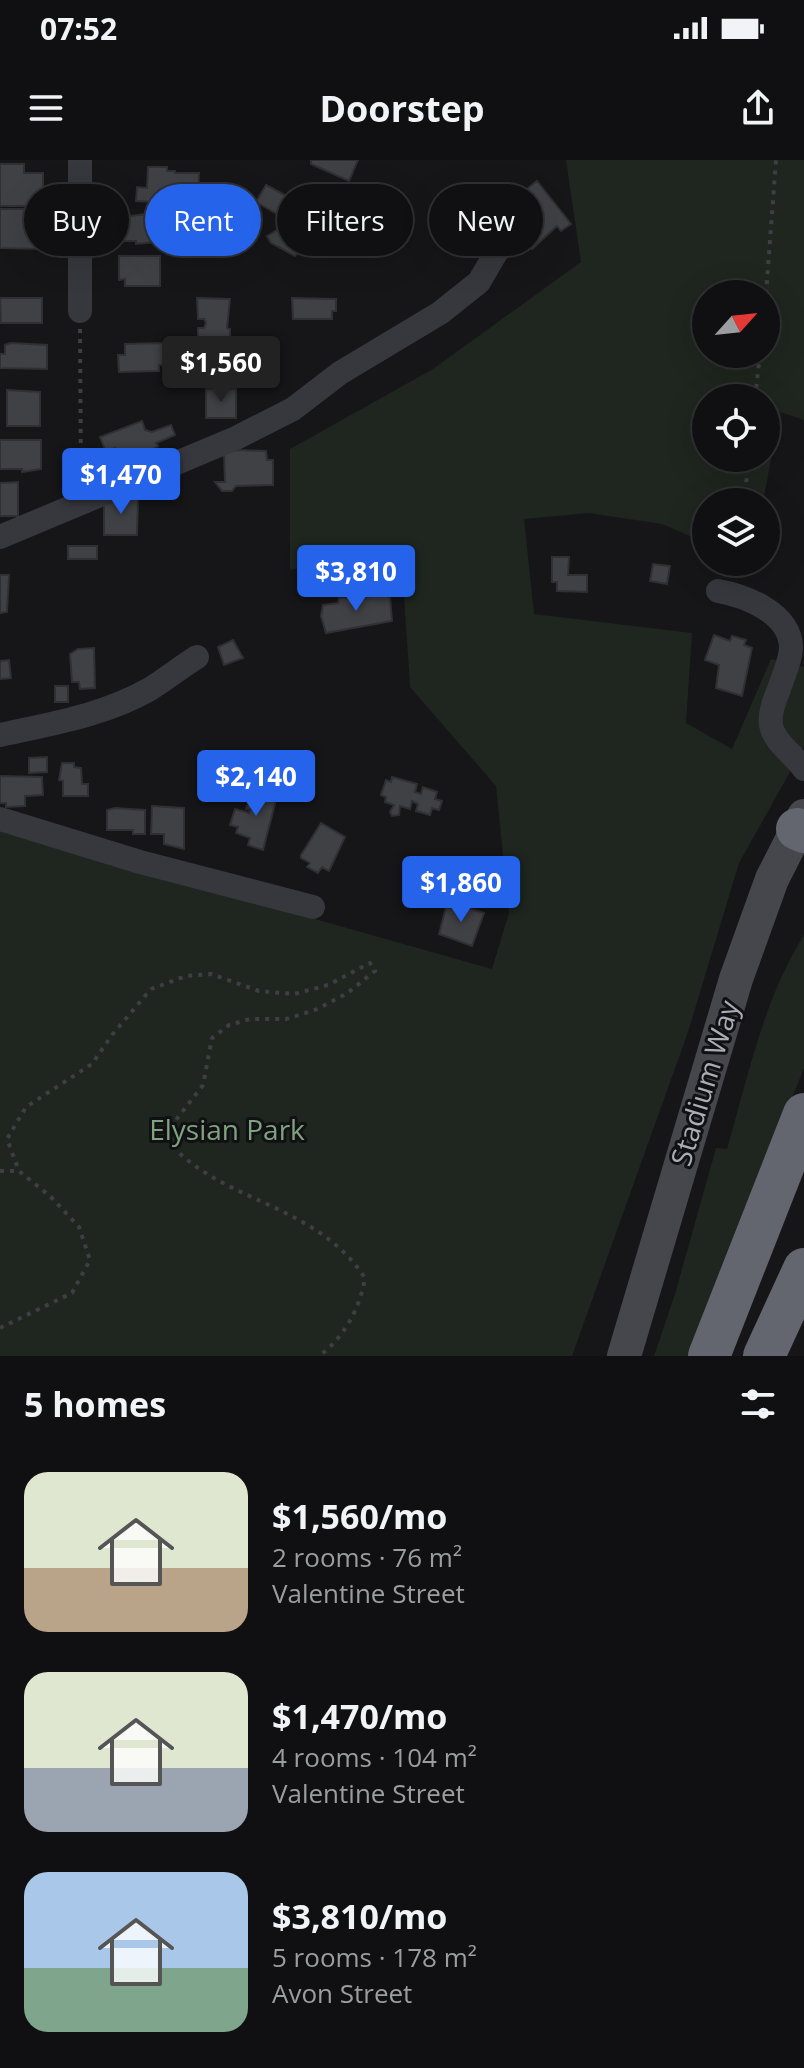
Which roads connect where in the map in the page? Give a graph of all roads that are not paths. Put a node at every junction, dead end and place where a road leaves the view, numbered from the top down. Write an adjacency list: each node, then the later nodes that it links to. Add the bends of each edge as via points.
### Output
1 (80, 160): 3 (street)
2 (494, 256): 4 (street, via 479,282 440,313 340,373 293,409)
3 (80, 311)
4 (0, 537)
5 (718, 591): 8 (street, via 762,606 785,631 791,647 771,725)
6 (197, 657): 7 (street, via 116,704)
7 (0, 735)
8 (804, 769)
9 (0, 819): 11 (street)
10 (802, 826): 14 (main road, Stadium Way, via 772,879 736,979)
11 (313, 907)
12 (804, 1114): 15 (highway)
13 (804, 1269): 16 (highway)
14 (624, 1356)
15 (709, 1356)
16 (764, 1356)

